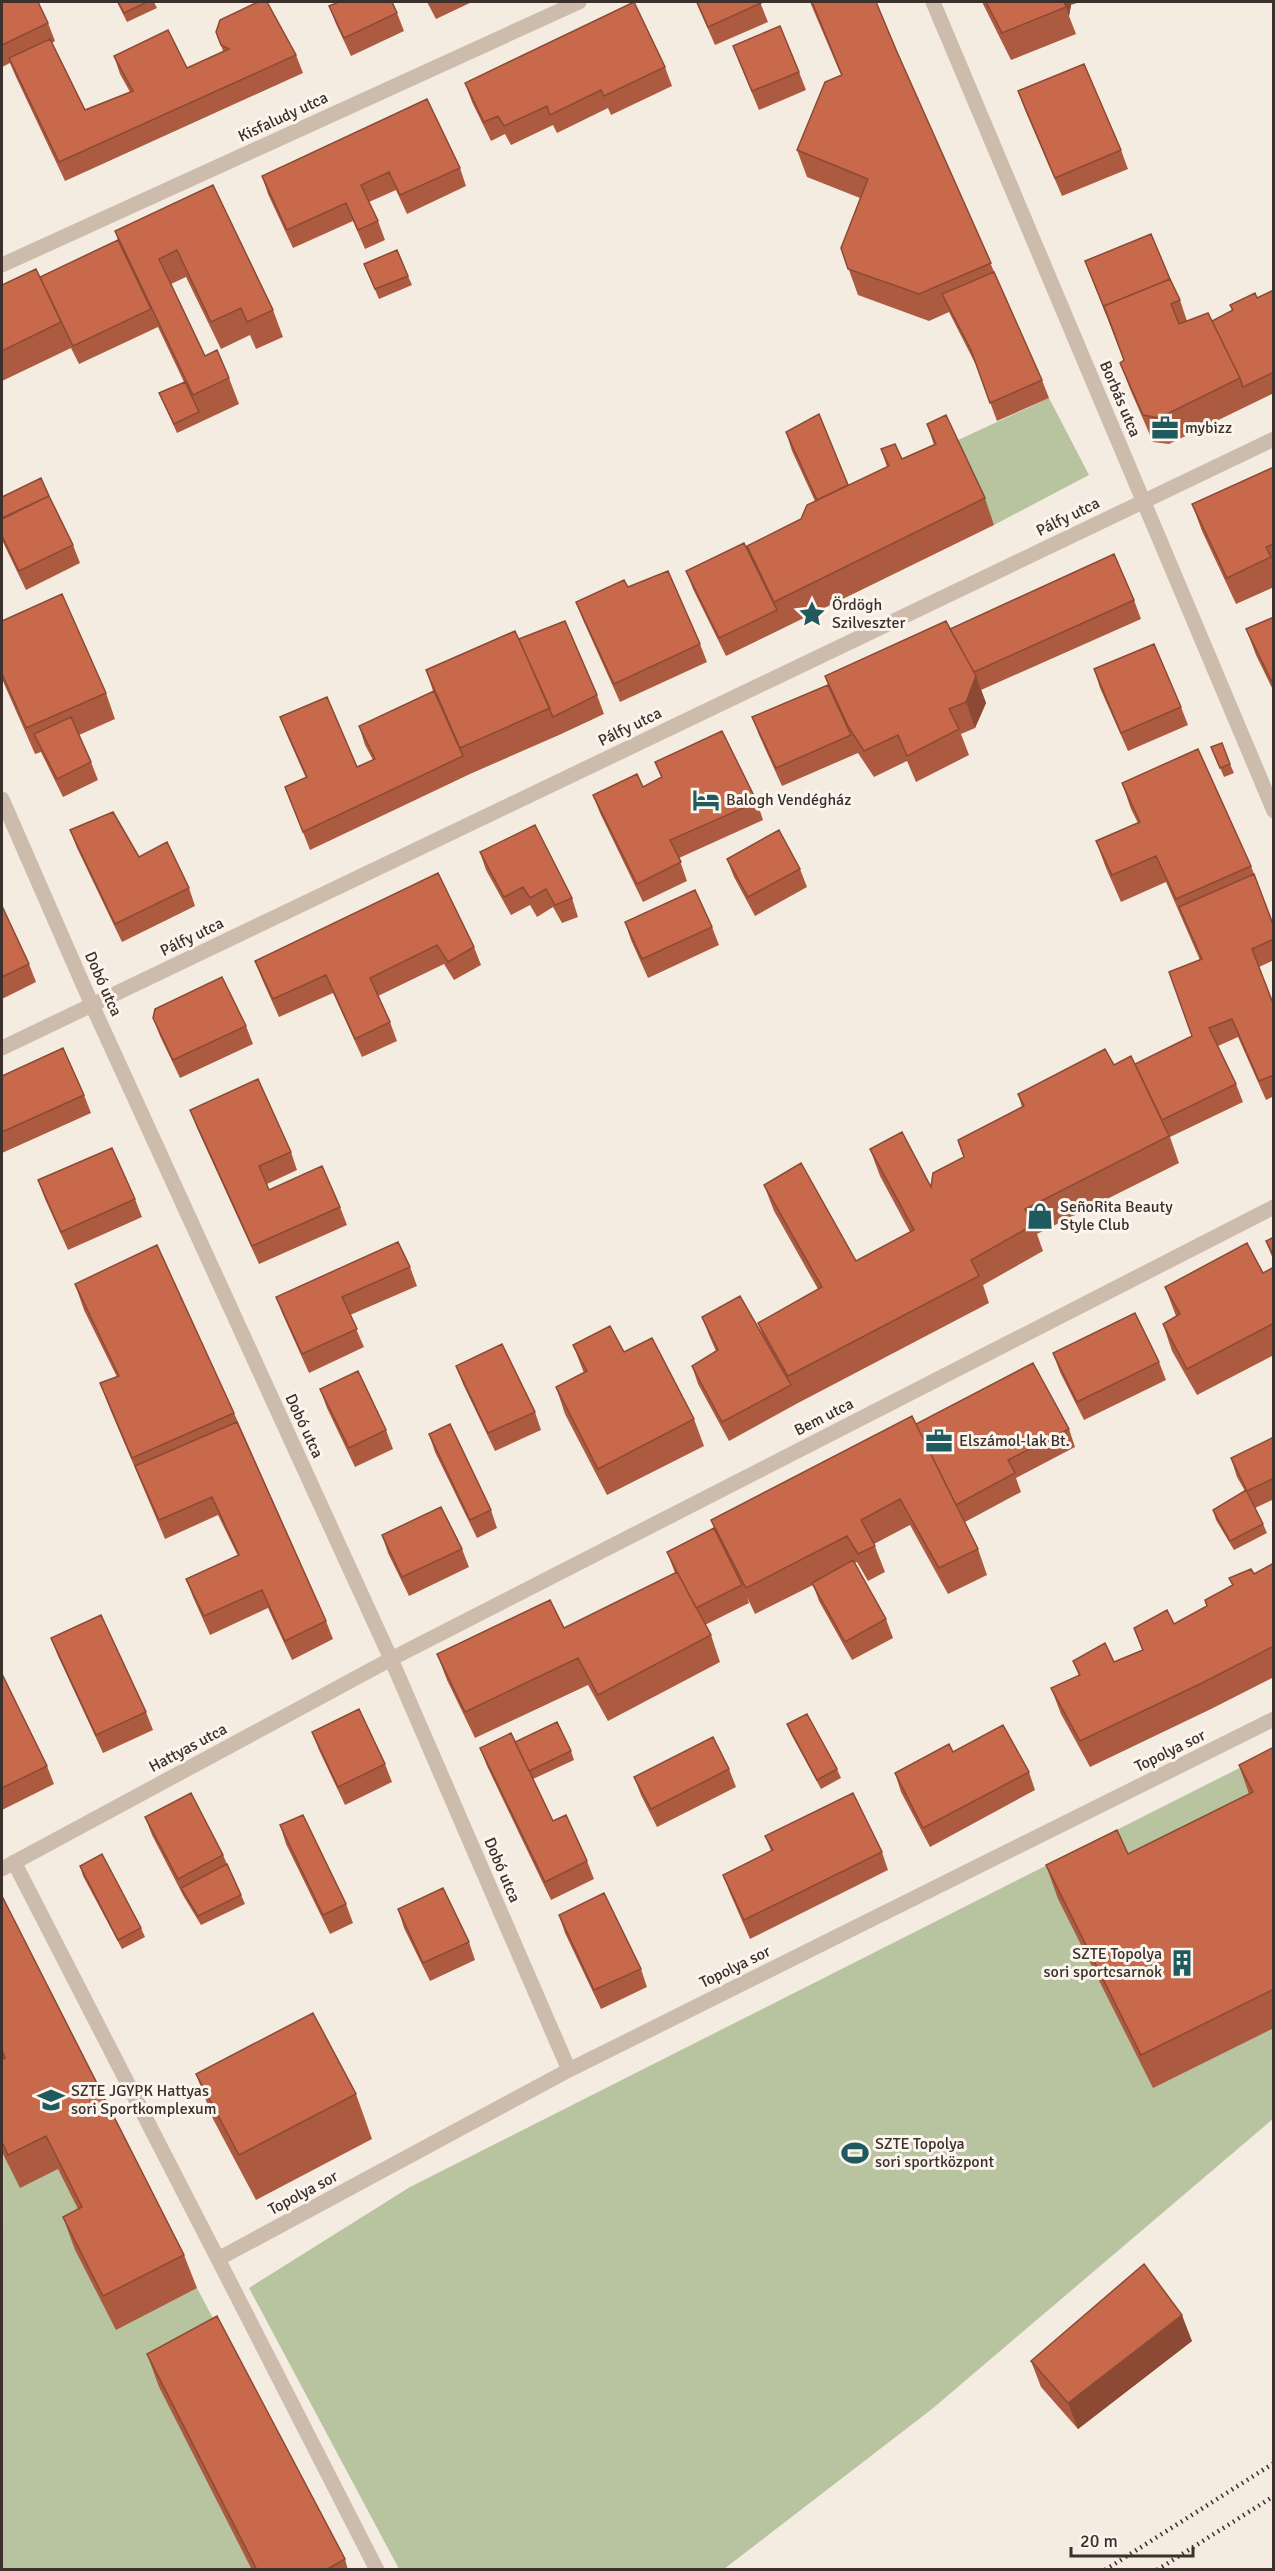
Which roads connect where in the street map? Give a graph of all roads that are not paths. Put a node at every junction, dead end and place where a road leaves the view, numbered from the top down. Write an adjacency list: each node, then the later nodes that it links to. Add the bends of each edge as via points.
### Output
1 (579, 2): 3 (street, Kisfaludy utca)
2 (933, 2): 5 (street, Borbás utca)
3 (2, 266)
4 (1274, 439): 5 (street, Pálfy utca)
5 (1144, 501): 7 (street, Borbás utca); 8 (street, Pálfy utca)
6 (2, 799): 8 (street, Dobó utca)
7 (1274, 811)
8 (92, 1005): 9 (street, Pálfy utca); 11 (street, Dobó utca)
9 (2, 1048)
10 (1274, 1207): 11 (street, Bem utca)
11 (391, 1659): 13 (street, Hattyas utca); 14 (street, Dobó utca)
12 (1274, 1719): 14 (street, Topolya sor)
13 (8, 1866): 15 (street)
14 (569, 2070): 15 (street, Topolya sor)
15 (218, 2259): 16 (street)
16 (377, 2570)

